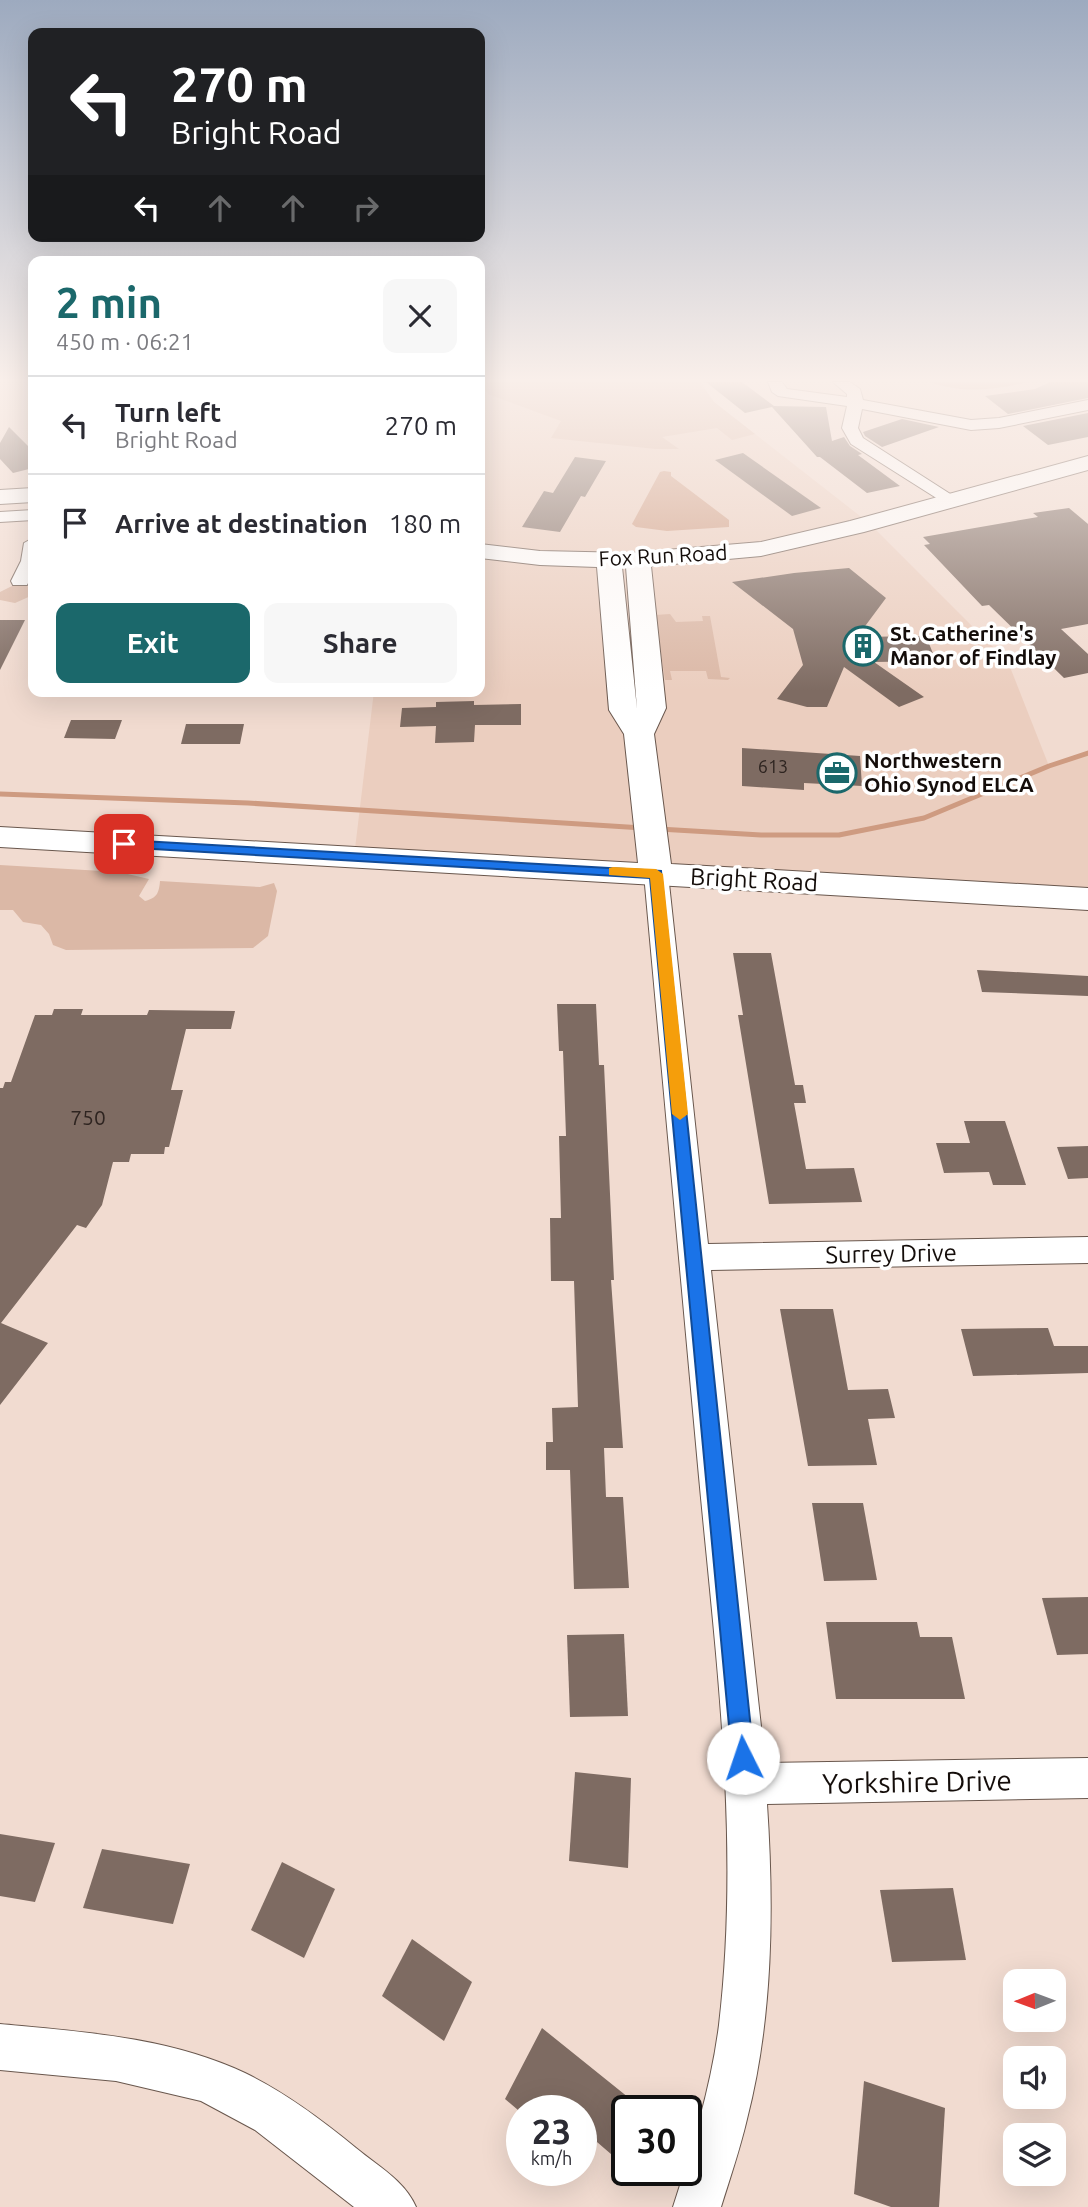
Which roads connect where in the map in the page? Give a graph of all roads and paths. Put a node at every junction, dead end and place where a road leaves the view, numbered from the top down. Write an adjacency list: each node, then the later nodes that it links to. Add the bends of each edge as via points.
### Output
1 (924, 485): 5 (street)
2 (1008, 485): 5 (street, Fox Run Road)
3 (28, 495): 4 (street)
4 (0, 497)
5 (949, 501): 10 (street, Fox Run Road, via 774,547)
6 (28, 515): 7 (street)
7 (0, 517)
8 (485, 552): 9 (street, Fox Run Road)
9 (609, 560): 10 (street, Fox Run Road); 13 (street, via 623,710)
10 (638, 560): 13 (street, via 652,708)
11 (28, 565): 12 (street)
12 (20, 581)
13 (639, 734): 15 (street)
14 (0, 837): 15 (street, Bright Road)
15 (655, 860): 16 (street, Bright Road); 18 (street)
16 (1088, 900)
17 (1088, 1250): 18 (street, Surrey Drive)
18 (694, 1257): 20 (street)
19 (1088, 1778): 20 (street, Yorkshire Drive)
20 (745, 1784): 23 (street, via 749,1899 738,2046 725,2117)
21 (0, 2048): 22 (street, via 93,2054 176,2070 229,2090 280,2120)
22 (392, 2207)
23 (697, 2207)

